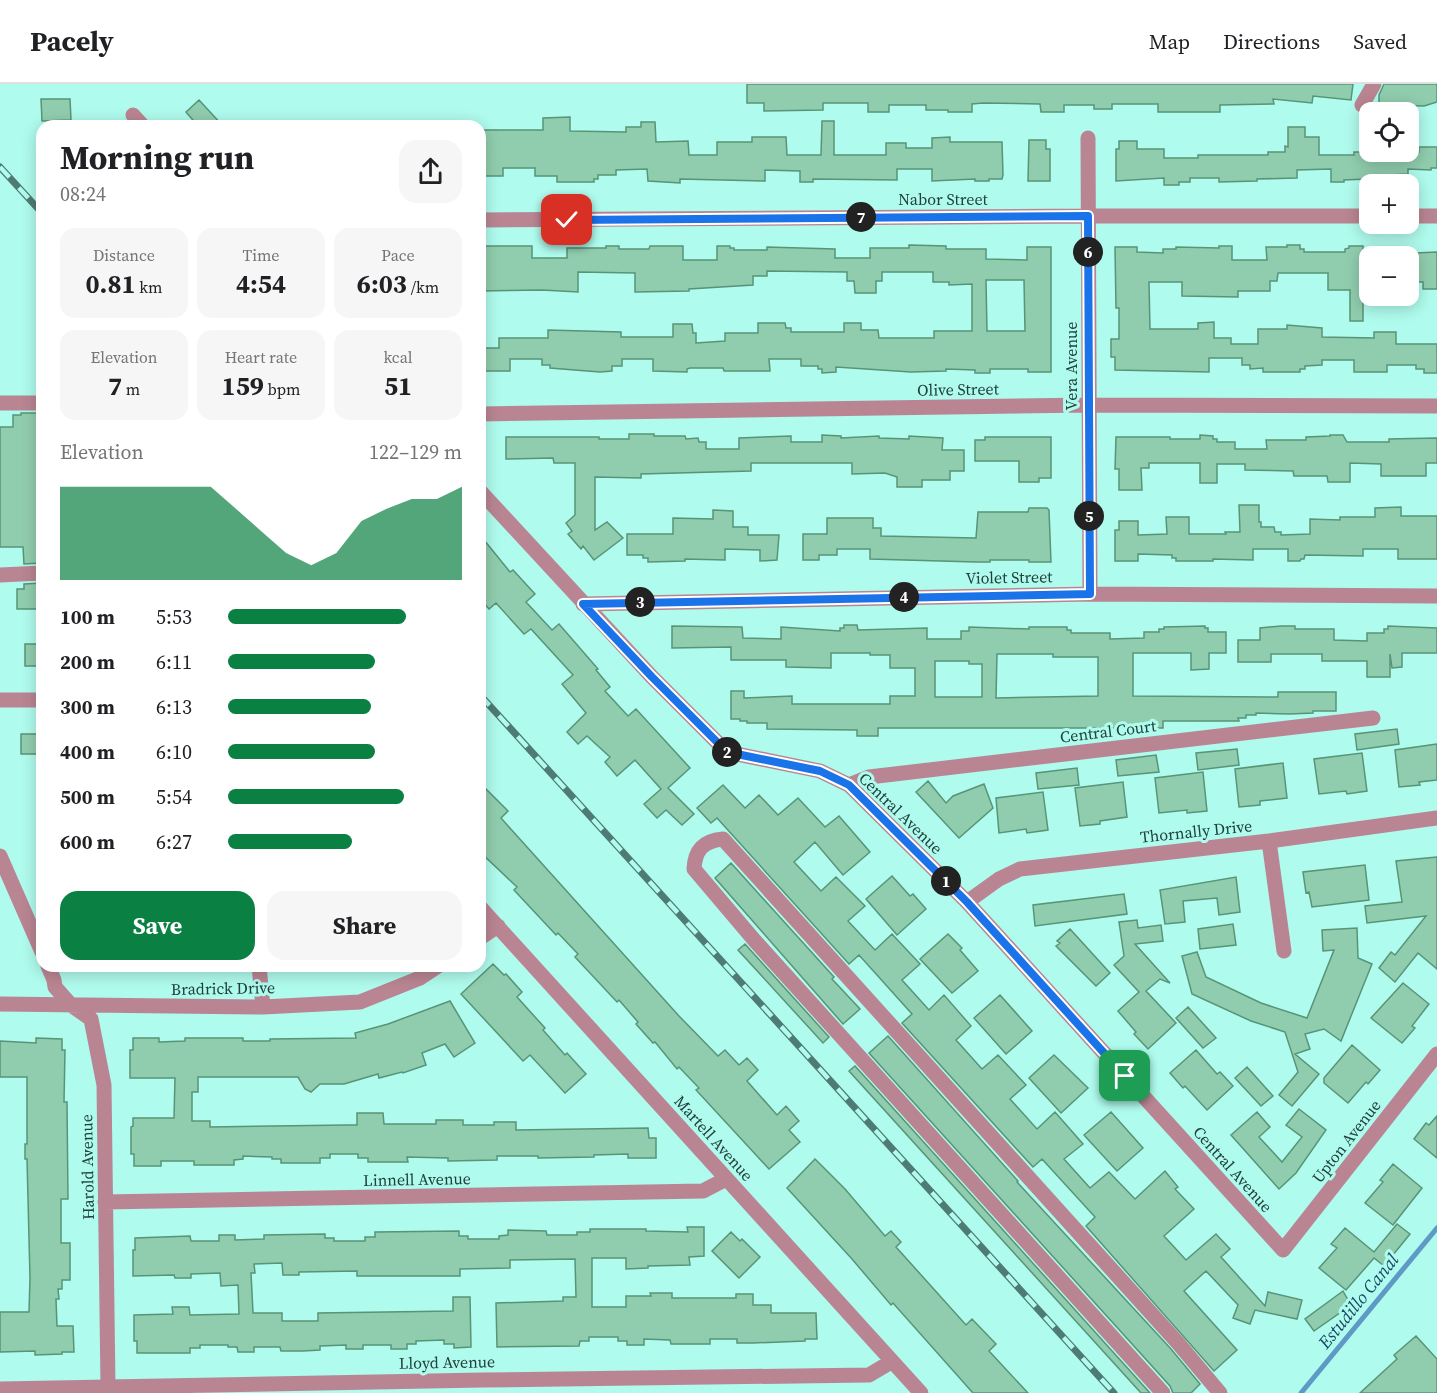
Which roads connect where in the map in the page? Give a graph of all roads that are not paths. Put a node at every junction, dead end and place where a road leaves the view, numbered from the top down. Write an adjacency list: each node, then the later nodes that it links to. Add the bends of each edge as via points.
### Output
1 (1374, 84): 2 (street)
2 (1364, 102)
3 (1088, 138): 4 (street, Vera Avenue)
4 (1088, 216): 5 (street, Nabor Street); 8 (street, Nabor Street); 11 (street, Vera Avenue)
5 (1359, 216)
6 (1419, 216): 7 (street)
7 (1437, 216)
8 (486, 220)
9 (0, 403): 10 (street)
10 (36, 403)
11 (1089, 405): 12 (street, Olive Street); 13 (street, Olive Street); 17 (street, Vera Avenue)
12 (1437, 406)
13 (486, 414)
14 (486, 498): 19 (street, Central Avenue)
15 (36, 573): 16 (street)
16 (0, 575)
17 (1090, 594): 18 (street, Violet Street); 19 (street, Violet Street)
18 (1437, 596)
19 (583, 604): 23 (street, Central Avenue, via 727,752 820,771)
20 (0, 700): 21 (street)
21 (36, 700)
22 (1373, 718): 23 (street, Central Court, via 869,777)
23 (849, 785): 27 (street, Central Avenue)
24 (1437, 818): 25 (street, Thornally Drive)
25 (1269, 841): 27 (street, Thornally Drive, via 1020,869); 32 (street)
26 (0, 856): 31 (street)
27 (967, 902): 42 (street, Central Avenue)
28 (486, 913): 29 (street, Martell Avenue)
29 (498, 926): 30 (street); 40 (street, Martell Avenue)
30 (486, 934)
31 (36, 938)
32 (1284, 951)
33 (51, 972): 37 (street, Harold Avenue, via 55,987)
34 (260, 972): 38 (street)
35 (429, 972): 38 (street, Bradrick Drive, via 360,1002)
36 (0, 1004): 37 (street, Bradrick Drive)
37 (71, 1005): 38 (street, Bradrick Drive); 41 (street, Harold Avenue, via 91,1019 104,1085)
38 (263, 1007)
39 (1437, 1054): 42 (street, Upton Avenue)
40 (726, 1179): 41 (street, Linnell Avenue, via 703,1191); 43 (street, Martell Avenue)
41 (105, 1202): 44 (street, Harold Avenue)
42 (1283, 1250)
43 (891, 1362): 44 (street, Lloyd Avenue, via 869,1375); 46 (street, Martell Avenue)
44 (108, 1388): 45 (street, Lloyd Avenue)
45 (0, 1389)
46 (921, 1393)
47 (1163, 1393): 48 (street, via 693,869 700,846 723,839)
48 (1220, 1393)

